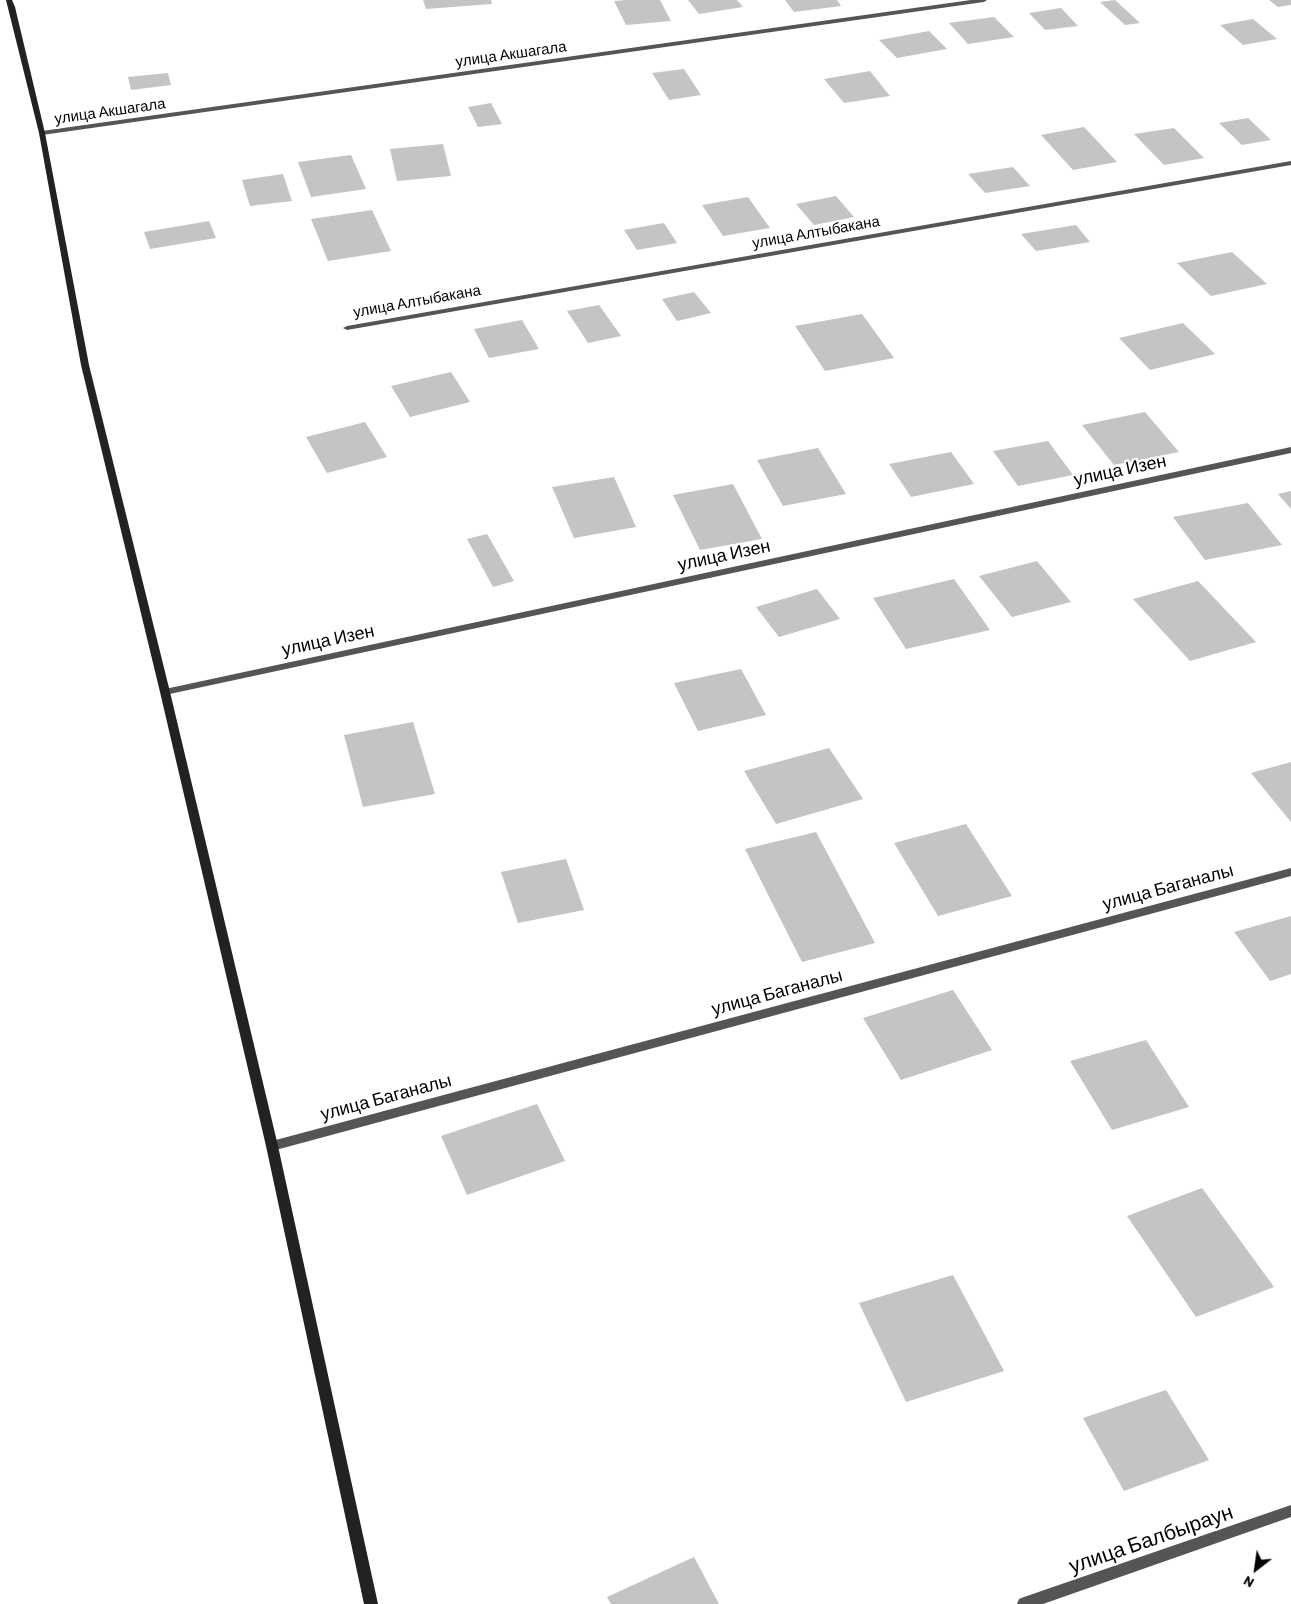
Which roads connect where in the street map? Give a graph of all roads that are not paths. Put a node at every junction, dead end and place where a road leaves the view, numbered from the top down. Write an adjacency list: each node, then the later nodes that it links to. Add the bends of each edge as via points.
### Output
1 (8, 0): 3 (main road)
2 (984, 0): 3 (street, улица Акшагала)
3 (42, 133): 7 (main road, via 85,365)
4 (1291, 163): 5 (street, улица Алтыбакана)
5 (347, 328)
6 (1291, 450): 7 (street, улица Изен)
7 (165, 692): 9 (main road)
8 (1291, 872): 9 (street, улица Баганалы)
9 (272, 1146): 11 (main road)
10 (1291, 1511): 12 (street, улица Балбыраун)
11 (371, 1604)
12 (1024, 1604)

